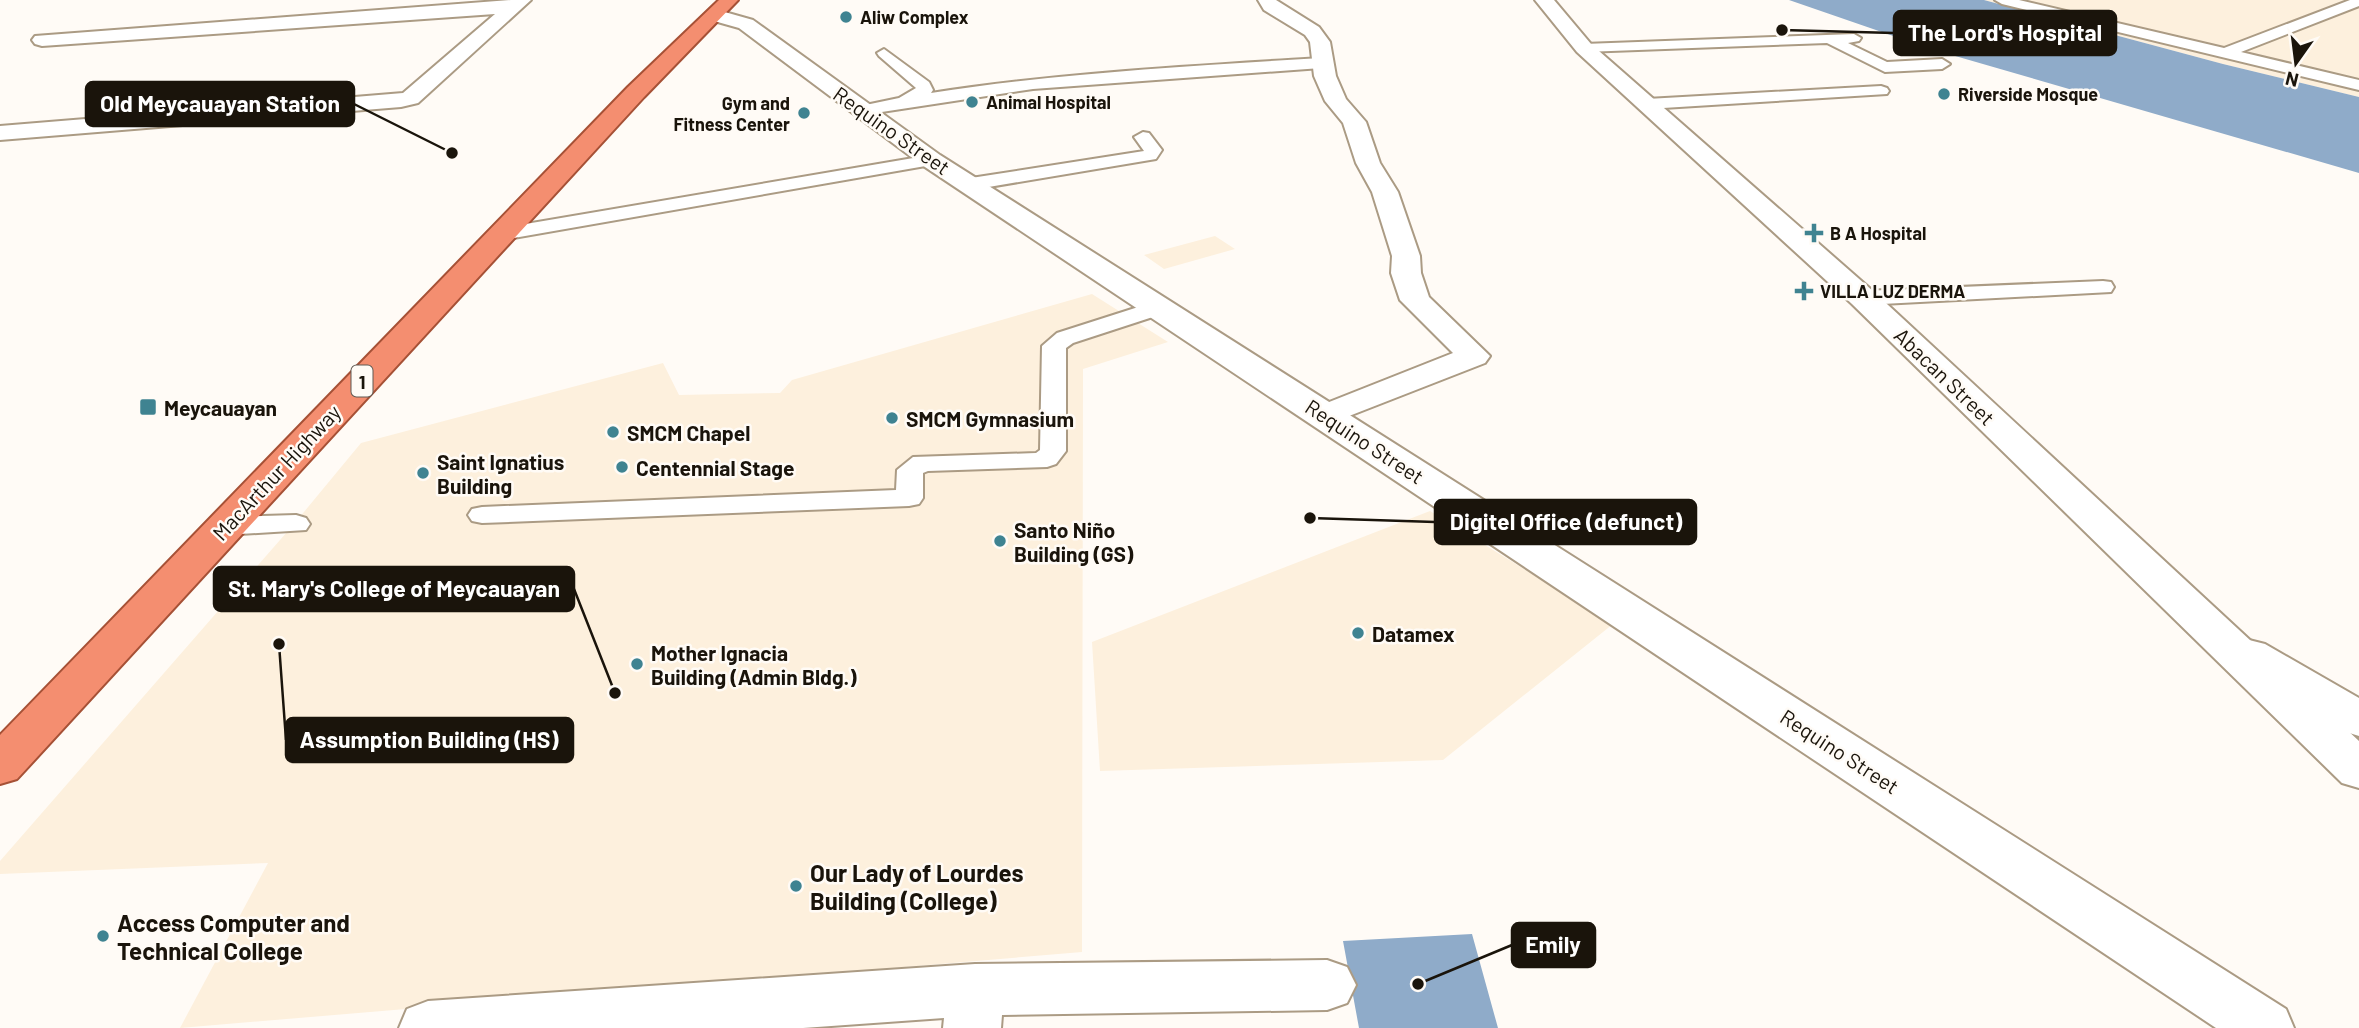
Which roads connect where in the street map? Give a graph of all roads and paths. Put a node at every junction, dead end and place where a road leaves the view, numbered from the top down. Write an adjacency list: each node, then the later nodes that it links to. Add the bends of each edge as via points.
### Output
1 (1267, 0): 13 (street, via 1312,31 1320,42)
2 (1544, 0): 10 (street, Abacan Street)
3 (2002, 0): 12 (lane)
4 (2359, 1): 12 (lane)
5 (518, 4): 9 (street); 22 (street, via 410,98)
6 (722, 8): 18 (street, Requino Street); 27 (highway, MacArthur Highway / 1, via 635,92)
7 (1854, 38): 8 (lane)
8 (1830, 39): 10 (lane); 14 (lane, via 1885,67)
9 (42, 40)
10 (1584, 48): 17 (street, Abacan Street)
11 (884, 53): 16 (lane, via 923,85 925,90)
12 (2223, 54): 15 (lane)
13 (1321, 63): 16 (lane, via 1160,72); 31 (street, via 1385,192 1415,300 1474,356)
14 (1942, 64)
15 (2359, 85)
16 (904, 102): 18 (lane)
17 (1647, 104): 19 (lane, via 1886,99); 21 (street, Abacan Street)
18 (862, 110): 25 (street, Requino Street)
19 (1764, 115)
20 (1694, 119): 21 (lane)
21 (1666, 121): 29 (street, Abacan Street)
22 (10, 132): 24 (street)
23 (1143, 137): 26 (lane, via 1153,150 1150,155)
24 (0, 149)
25 (931, 160): 26 (street, Requino Street); 27 (lane)
26 (971, 184): 30 (street, Requino Street)
27 (502, 234): 34 (highway, MacArthur Highway / 1)
28 (2103, 287): 29 (lane)
29 (1863, 298): 35 (street, Abacan Street)
30 (1157, 308): 31 (street, Requino Street); 32 (lane, via 1065,338 1055,346 1053,452 1038,461 922,463 910,470 909,498)
31 (1326, 415): 43 (street, Requino Street)
32 (482, 515)
33 (296, 524): 34 (lane)
34 (224, 526): 37 (highway, MacArthur Highway / 1)
35 (2223, 640): 36 (street); 38 (street)
36 (2359, 719)
37 (0, 766)
38 (2359, 770)
39 (1327, 985): 40 (street)
40 (973, 1009): 41 (street)
41 (615, 1021): 42 (street)
42 (428, 1028)
43 (2265, 1028)

